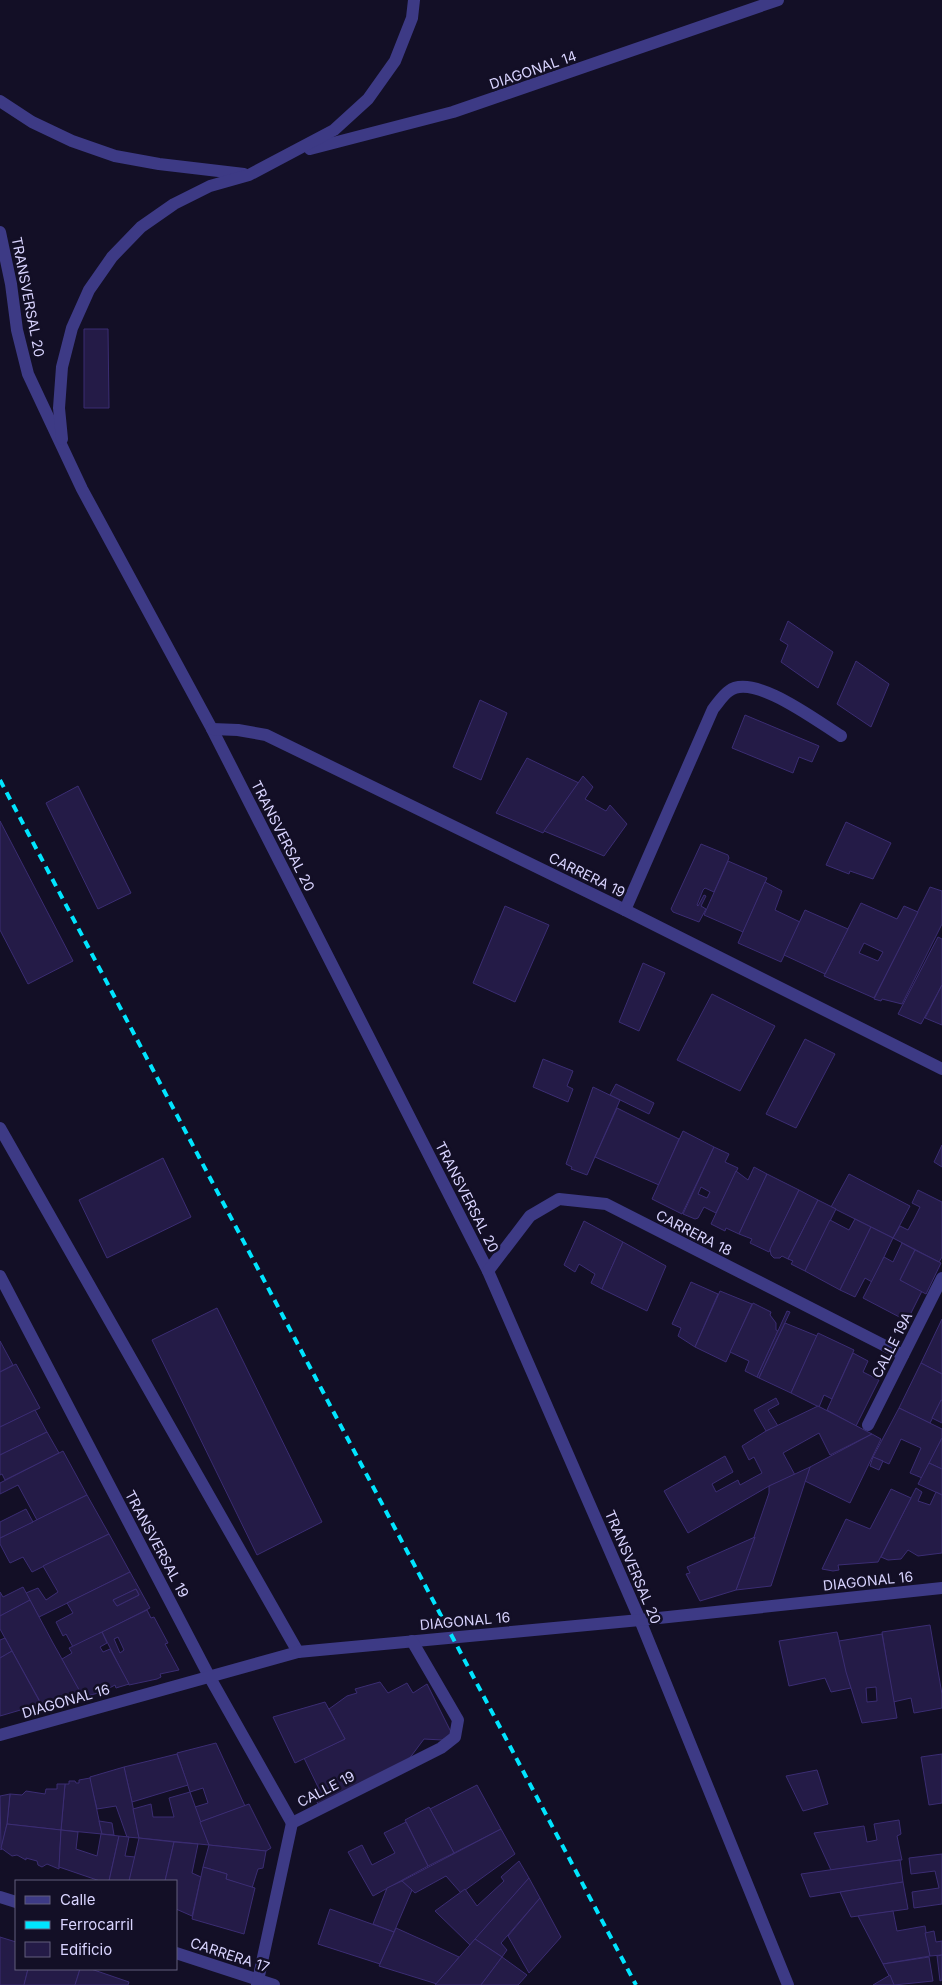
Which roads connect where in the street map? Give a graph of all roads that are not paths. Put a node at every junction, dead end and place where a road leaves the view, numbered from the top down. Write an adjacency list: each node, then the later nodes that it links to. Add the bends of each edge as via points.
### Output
1 (414, 0): 4 (street, via 412,18 395,61 368,99 334,130)
2 (778, 0): 4 (street, DIAGONAL 14, via 453,112)
3 (0, 101): 5 (street, via 32,122 115,156)
4 (293, 154): 5 (street, TRANSVERSAL 20)
5 (249, 175): 7 (street, TRANSVERSAL 20, via 210,186 167,208 141,227 112,256 89,290 72,328 62,367 59,408)
6 (0, 232): 7 (street, TRANSVERSAL 20, via 22,354)
7 (63, 448): 8 (street, TRANSVERSAL 20)
8 (212, 729): 10 (street, CARRERA 19, via 266,734); 13 (street, TRANSVERSAL 20)
9 (841, 736): 10 (street, via 768,692 749,686 730,690 713,709)
10 (625, 910): 11 (street, CARRERA 19)
11 (942, 1069)
12 (0, 1128): 21 (street)
13 (488, 1271): 16 (street, CARRERA 18, via 530,1216 559,1199 606,1204); 19 (street, TRANSVERSAL 20)
14 (0, 1276): 22 (street, TRANSVERSAL 19)
15 (942, 1278): 16 (street, CALLE 19A)
16 (904, 1355): 17 (street, CALLE 19A)
17 (868, 1425)
18 (942, 1588): 19 (street, DIAGONAL 16)
19 (640, 1620): 20 (street, DIAGONAL 16); 30 (street, TRANSVERSAL 20)
20 (412, 1641): 21 (street, DIAGONAL 16); 24 (street, CALLE 19, via 458,1720 455,1737 441,1748)
21 (298, 1652): 22 (street, DIAGONAL 16)
22 (209, 1676): 23 (street, DIAGONAL 16); 24 (street, TRANSVERSAL 19)
23 (0, 1735)
24 (292, 1823): 28 (street, CALLE 19)
25 (0, 1897): 26 (street)
26 (15, 1902)
27 (178, 1955): 28 (street, CARRERA 17)
28 (258, 1983): 29 (street, CARRERA 17)
29 (274, 1985)
30 (788, 1985)

